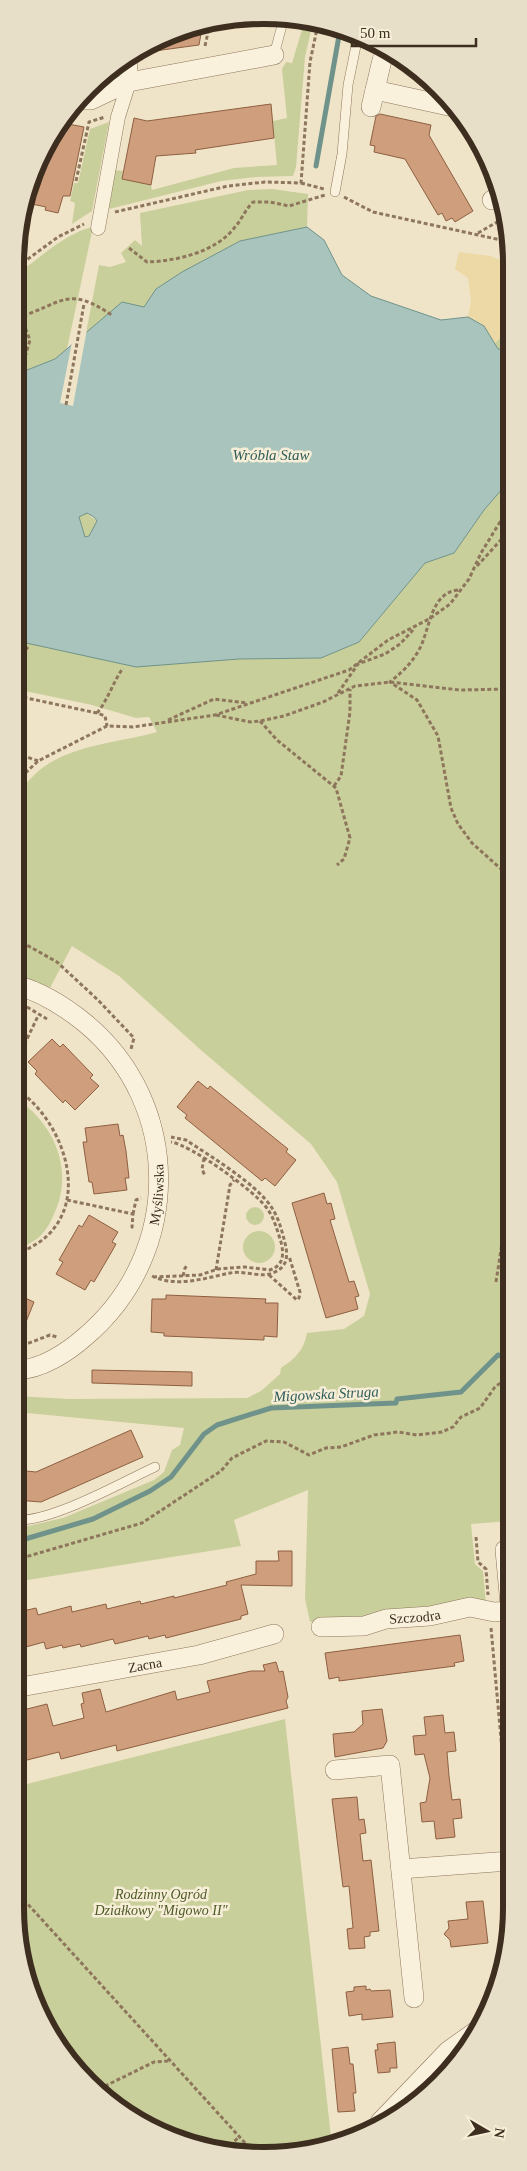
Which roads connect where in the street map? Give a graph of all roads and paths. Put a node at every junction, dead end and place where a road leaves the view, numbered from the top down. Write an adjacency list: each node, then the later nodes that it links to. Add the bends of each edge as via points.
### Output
1 (282, 24): 6 (lane)
2 (208, 30): 5 (path)
3 (317, 30): 14 (path, via 310,62)
4 (357, 43): 15 (lane)
5 (205, 46)
6 (274, 55): 9 (street)
7 (382, 60): 11 (street, via 373,98)
8 (128, 66): 9 (street)
9 (129, 82): 10 (street); 12 (street)
10 (88, 100)
11 (445, 106)
12 (119, 114): 13 (path, via 89,122); 16 (street)
13 (76, 181)
14 (301, 183): 15 (path); 16 (path, via 228,186)
15 (335, 192): 18 (path, via 373,212); 20 (path, via 289,206 253,202 235,228 215,244 174,259 147,262)
16 (99, 221): 21 (path, via 58,237)
17 (500, 221): 18 (path)
18 (478, 234): 19 (path)
19 (502, 240)
20 (129, 248)
21 (24, 262)
22 (84, 304): 27 (path)
23 (24, 316): 24 (path, via 56,301 69,299 92,302)
24 (113, 316)
25 (24, 328): 26 (path, via 30,340)
26 (24, 355)
27 (66, 405)
28 (503, 519): 30 (path)
29 (503, 538): 30 (path)
30 (474, 569): 31 (path)
31 (458, 590): 32 (path, via 450,604); 32 (path, via 449,592 440,600)
32 (429, 619): 33 (path); 38 (path, via 420,648 408,668)
33 (415, 627): 36 (path, via 371,651); 36 (path, via 400,644 385,654)
34 (28, 647): 35 (path)
35 (24, 651)
36 (358, 664): 41 (path); 43 (path, via 349,670)
37 (123, 668): 44 (path)
38 (390, 682): 39 (path); 40 (path, via 460,690); 55 (path, via 417,700 438,736 451,808 458,824 472,843)
39 (350, 688): 41 (path); 52 (path, via 341,776)
40 (503, 689)
41 (338, 692): 47 (path, via 284,716)
42 (24, 697): 44 (path)
43 (247, 704): 45 (path); 46 (path, via 214,699)
44 (97, 713): 48 (path, via 105,716)
45 (215, 715): 46 (path); 47 (path)
46 (167, 721): 48 (path, via 133,727)
47 (260, 721): 52 (path, via 277,740)
48 (107, 726): 50 (path)
49 (24, 756): 50 (path)
50 (38, 761): 51 (path)
51 (25, 775): 53 (path)
52 (334, 786): 54 (path, via 340,796 350,838 344,859)
53 (24, 794)
54 (337, 866)
55 (501, 869): 56 (path)
56 (503, 874)
57 (24, 943): 63 (path, via 57,962 134,1038 133,1048)
58 (24, 987): 63 (street, Myśliwska, via 58,1002 99,1034)
59 (27, 1000): 60 (path, via 28,1009)
60 (38, 1016): 61 (path); 62 (path)
61 (57, 1022)
62 (24, 1045)
63 (121, 1059): 79 (street, Myśliwska, via 149,1114 158,1148 156,1214)
64 (24, 1095): 71 (path, via 56,1132 67,1166)
65 (24, 1107): 66 (path)
66 (24, 1145)
67 (204, 1158): 68 (path, via 202,1169); 69 (path); 76 (path, via 188,1147 164,1139 186,1140 262,1195 279,1222)
68 (205, 1176)
69 (234, 1180): 76 (path, via 254,1193 266,1207); 78 (path, via 230,1185)
70 (142, 1188): 72 (path, via 142,1198 136,1200)
71 (67, 1200): 72 (path); 75 (path, via 49,1234)
72 (133, 1214): 73 (path, via 132,1227)
73 (136, 1232)
74 (503, 1236): 82 (path)
75 (24, 1251)
76 (286, 1254): 78 (path, via 270,1270 244,1267); 80 (path, via 286,1263); 80 (path, via 300,1292 299,1298 297,1300)
77 (188, 1265): 81 (path)
78 (216, 1270): 81 (path)
79 (145, 1274): 80 (path, via 160,1280 185,1282 237,1272); 81 (path); 85 (street, Myśliwska, via 97,1327 74,1347 45,1363)
80 (268, 1275)
81 (183, 1276)
82 (496, 1282)
83 (60, 1338): 84 (path, via 50,1335)
84 (24, 1345)
85 (24, 1368)
86 (503, 1381): 90 (path, via 480,1408 461,1417 453,1427 442,1432 374,1435 309,1454 284,1442 266,1442 232,1458 221,1471 142,1523)
87 (156, 1467): 88 (lane, via 56,1512)
88 (24, 1519)
89 (476, 1537): 92 (path, via 478,1562 486,1569)
90 (24, 1558)
91 (503, 1605): 92 (street, Szczodra)
92 (490, 1611): 93 (street, Szczodra, via 470,1607 430,1616 386,1619 364,1626); 96 (path)
93 (321, 1627)
94 (274, 1634): 95 (street, Zacna, via 199,1655)
95 (24, 1686)
96 (503, 1759)
97 (335, 1770): 99 (street, via 390,1765)
98 (503, 1862): 99 (street)
99 (401, 1869): 101 (street)
100 (24, 1900): 103 (path)
101 (414, 1998)
102 (464, 2040): 105 (street, via 448,2050)
103 (171, 2061): 104 (path, via 154,2062); 106 (path)
104 (104, 2087)
105 (391, 2111)
106 (240, 2136): 107 (path); 108 (path)
107 (231, 2145)
108 (250, 2147)

